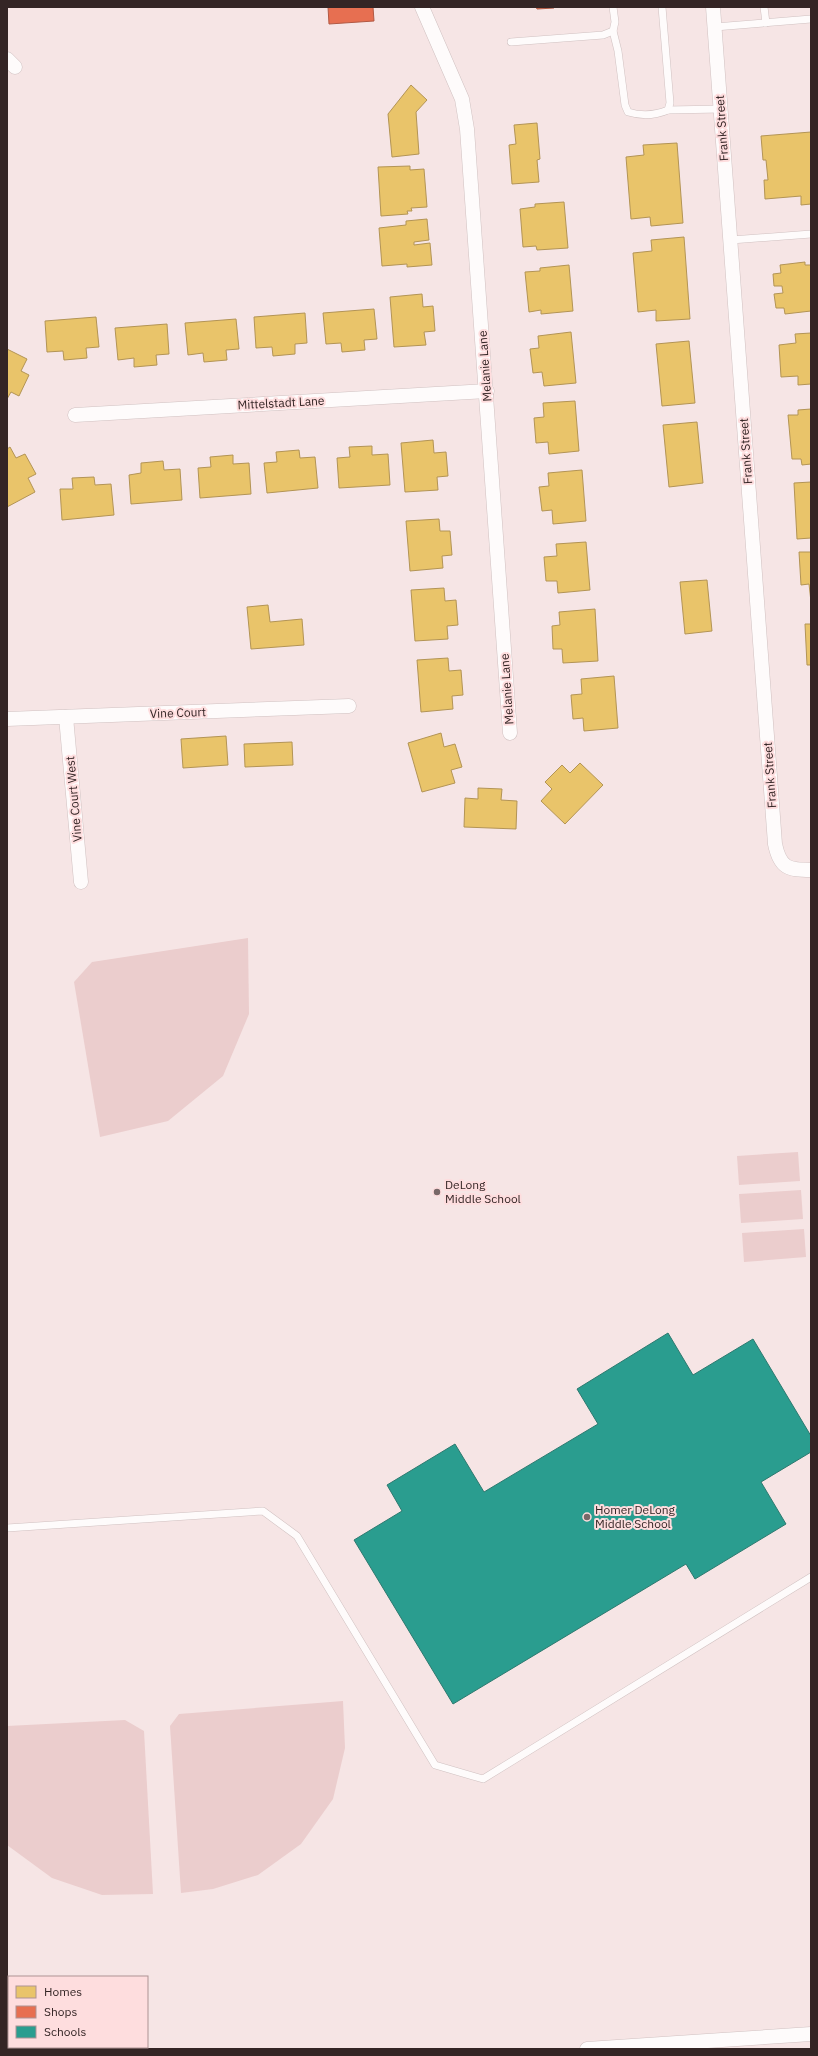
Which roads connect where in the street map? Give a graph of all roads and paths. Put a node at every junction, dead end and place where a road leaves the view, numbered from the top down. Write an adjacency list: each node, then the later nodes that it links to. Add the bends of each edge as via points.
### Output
1 (422, 7): 15 (street, Melanie Lane, via 462,99 467,129)
2 (613, 7): 9 (lane)
3 (662, 7): 12 (lane, via 670,103)
4 (713, 7): 8 (street, Frank Street)
5 (764, 7): 7 (lane)
6 (811, 19): 7 (lane)
7 (766, 23): 8 (lane)
8 (715, 27): 11 (street, Frank Street)
9 (613, 31): 10 (lane, via 603,35); 12 (lane, via 624,105 628,112 637,115)
10 (511, 42)
11 (721, 109): 12 (lane); 14 (street, Frank Street)
12 (668, 110)
13 (811, 234): 14 (lane)
14 (731, 240): 21 (street, Frank Street, via 775,844 778,858 784,866 795,870)
15 (487, 391): 16 (street, Mittelstadt Lane); 20 (street, Melanie Lane)
16 (75, 415)
17 (349, 706): 18 (street, Vine Court)
18 (66, 717): 19 (street, Vine Court); 22 (street, Vine Court West)
19 (7, 719)
20 (510, 733)
21 (811, 870)
22 (81, 882)
23 (7, 1528): 24 (lane, via 263,1511 297,1536 435,1765 483,1779)
24 (811, 1576)
25 (811, 2034): 26 (street)
26 (587, 2049)

